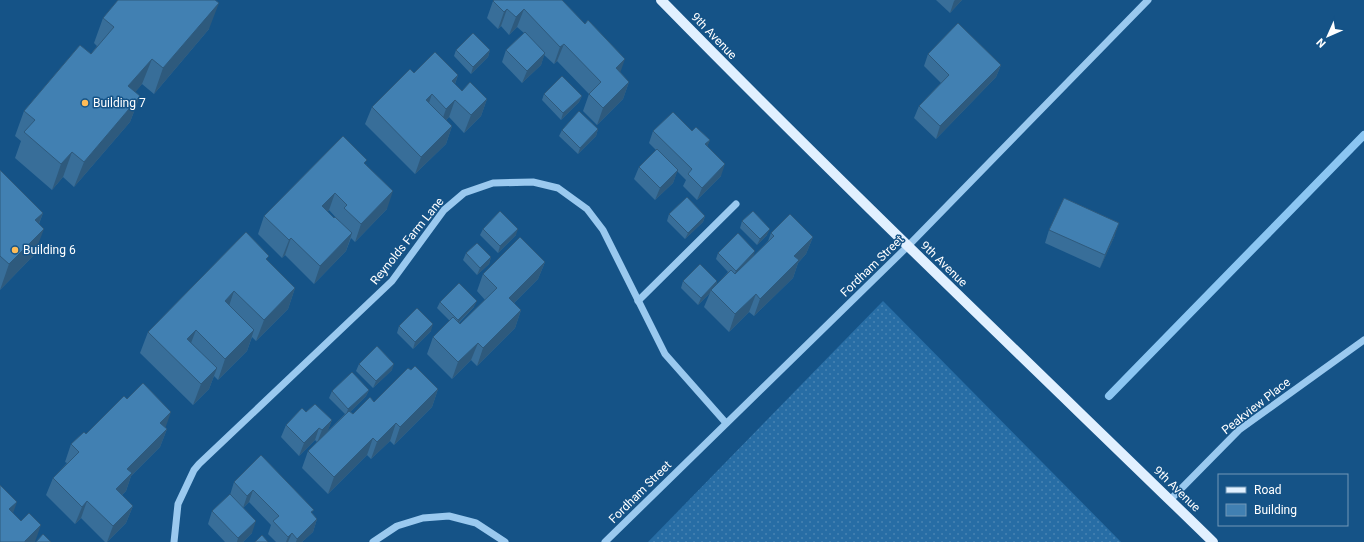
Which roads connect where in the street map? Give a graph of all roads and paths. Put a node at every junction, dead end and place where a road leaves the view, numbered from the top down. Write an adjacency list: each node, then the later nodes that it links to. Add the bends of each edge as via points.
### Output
1 (661, 0): 4 (main road, 9th Avenue)
2 (1148, 0): 4 (street, Fordham Street)
3 (736, 204): 5 (street)
4 (908, 246): 7 (street, Fordham Street); 8 (main road, 9th Avenue)
5 (638, 301): 7 (street, Reynolds Farm Lane, via 665,354); 9 (street, Reynolds Farm Lane, via 603,230 586,209 558,188 532,182 493,183 464,192 444,210 392,281 194,470 178,504)
6 (1364, 340): 8 (street, Peakview Place, via 1239,430)
7 (726, 422): 12 (street, Fordham Street)
8 (1170, 500): 13 (main road, 9th Avenue)
9 (174, 542)
10 (373, 542): 11 (street, via 397,526 423,518 449,516 476,523)
11 (505, 542)
12 (605, 542)
13 (1213, 542)

